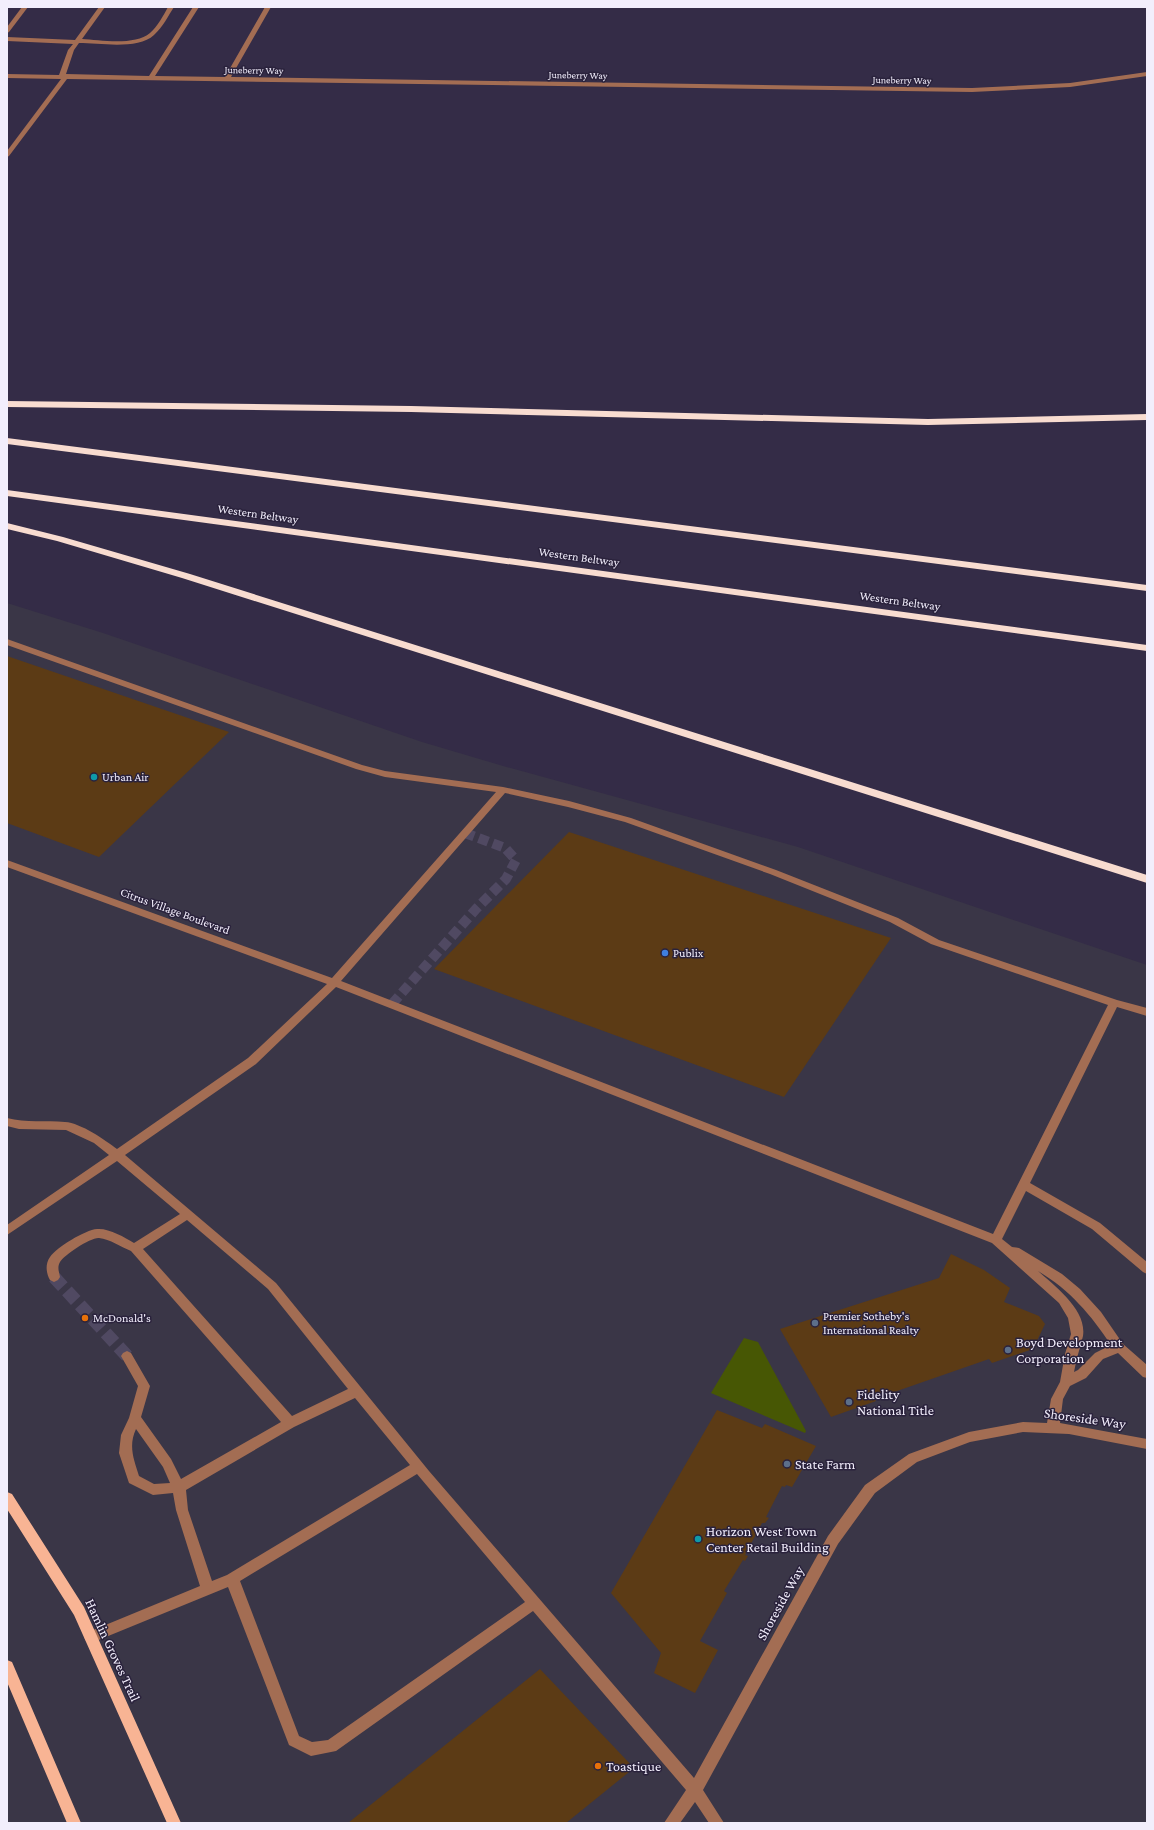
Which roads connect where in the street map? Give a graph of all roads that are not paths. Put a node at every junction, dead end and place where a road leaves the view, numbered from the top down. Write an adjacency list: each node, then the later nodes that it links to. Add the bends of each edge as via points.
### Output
1 (26, 7): 6 (street)
2 (102, 7): 8 (street)
3 (171, 7): 8 (street, via 152,34 144,40)
4 (196, 7): 12 (street)
5 (268, 7): 13 (street)
6 (7, 30)
7 (7, 39): 8 (street)
8 (77, 41): 11 (street, via 71,50)
9 (1147, 74): 13 (street, Juneberry Way, via 1070,85 972,90)
10 (7, 76): 11 (street, Juneberry Way)
11 (64, 76): 12 (street, Juneberry Way); 14 (street)
12 (151, 78): 13 (street, Juneberry Way)
13 (227, 79)
14 (7, 155)
15 (7, 404): 16 (highway, via 411,409 928,422)
16 (1147, 417)
17 (7, 441): 20 (highway)
18 (7, 492): 22 (highway, Western Beltway)
19 (7, 526): 25 (highway, via 186,576)
20 (1147, 588)
21 (7, 642): 23 (street, via 359,767 385,774)
22 (1147, 648)
23 (503, 790): 26 (street); 27 (street, via 568,804 636,823 773,872 894,920 935,942)
24 (7, 863): 26 (street, Citrus Village Boulevard)
25 (1147, 879)
26 (334, 983): 30 (street, via 252,1061); 34 (street, Citrus Village Boulevard)
27 (1114, 1003): 28 (street); 31 (street)
28 (1147, 1012)
29 (7, 1122): 30 (street, via 19,1125 68,1126 98,1140)
30 (118, 1154): 32 (street); 33 (street)
31 (1024, 1184): 34 (street); 36 (street, via 1096,1226)
32 (188, 1214): 35 (street); 42 (street, via 272,1286)
33 (7, 1232)
34 (996, 1240): 38 (street, via 1058,1277 1076,1292 1097,1315); 41 (street, via 1063,1300 1074,1317 1076,1334)
35 (134, 1248): 37 (street, via 98,1233 85,1236 55,1259 52,1268); 44 (street)
36 (1147, 1269)
37 (54, 1277)
38 (1119, 1347): 40 (street); 41 (street, via 1099,1356 1082,1374)
39 (127, 1356): 43 (street, via 144,1386)
40 (1147, 1373)
41 (1066, 1382): 45 (street, via 1057,1399)
42 (357, 1391): 44 (street); 47 (street)
43 (135, 1418): 48 (street, via 167,1463); 48 (street, via 126,1435 125,1453 134,1479 153,1490)
44 (290, 1423): 48 (street)
45 (1053, 1428): 46 (street, Shoreside Way); 55 (street, Shoreside Way, via 1023,1427 969,1437 913,1458 870,1489 833,1540)
46 (1147, 1444)
47 (418, 1467): 50 (street); 52 (street)
48 (179, 1487): 51 (street, via 182,1510)
49 (7, 1498): 53 (main road, Hamlin Groves Trail, via 79,1611)
50 (232, 1580): 51 (street); 52 (street, via 294,1740 311,1749 331,1746)
51 (208, 1589): 53 (street)
52 (534, 1603): 55 (street)
53 (91, 1637): 57 (main road, Hamlin Groves Trail)
54 (7, 1666): 56 (main road)
55 (695, 1790): 58 (street, Shoreside Way); 59 (street)
56 (74, 1823)
57 (174, 1823)
58 (672, 1823)
59 (717, 1823)

